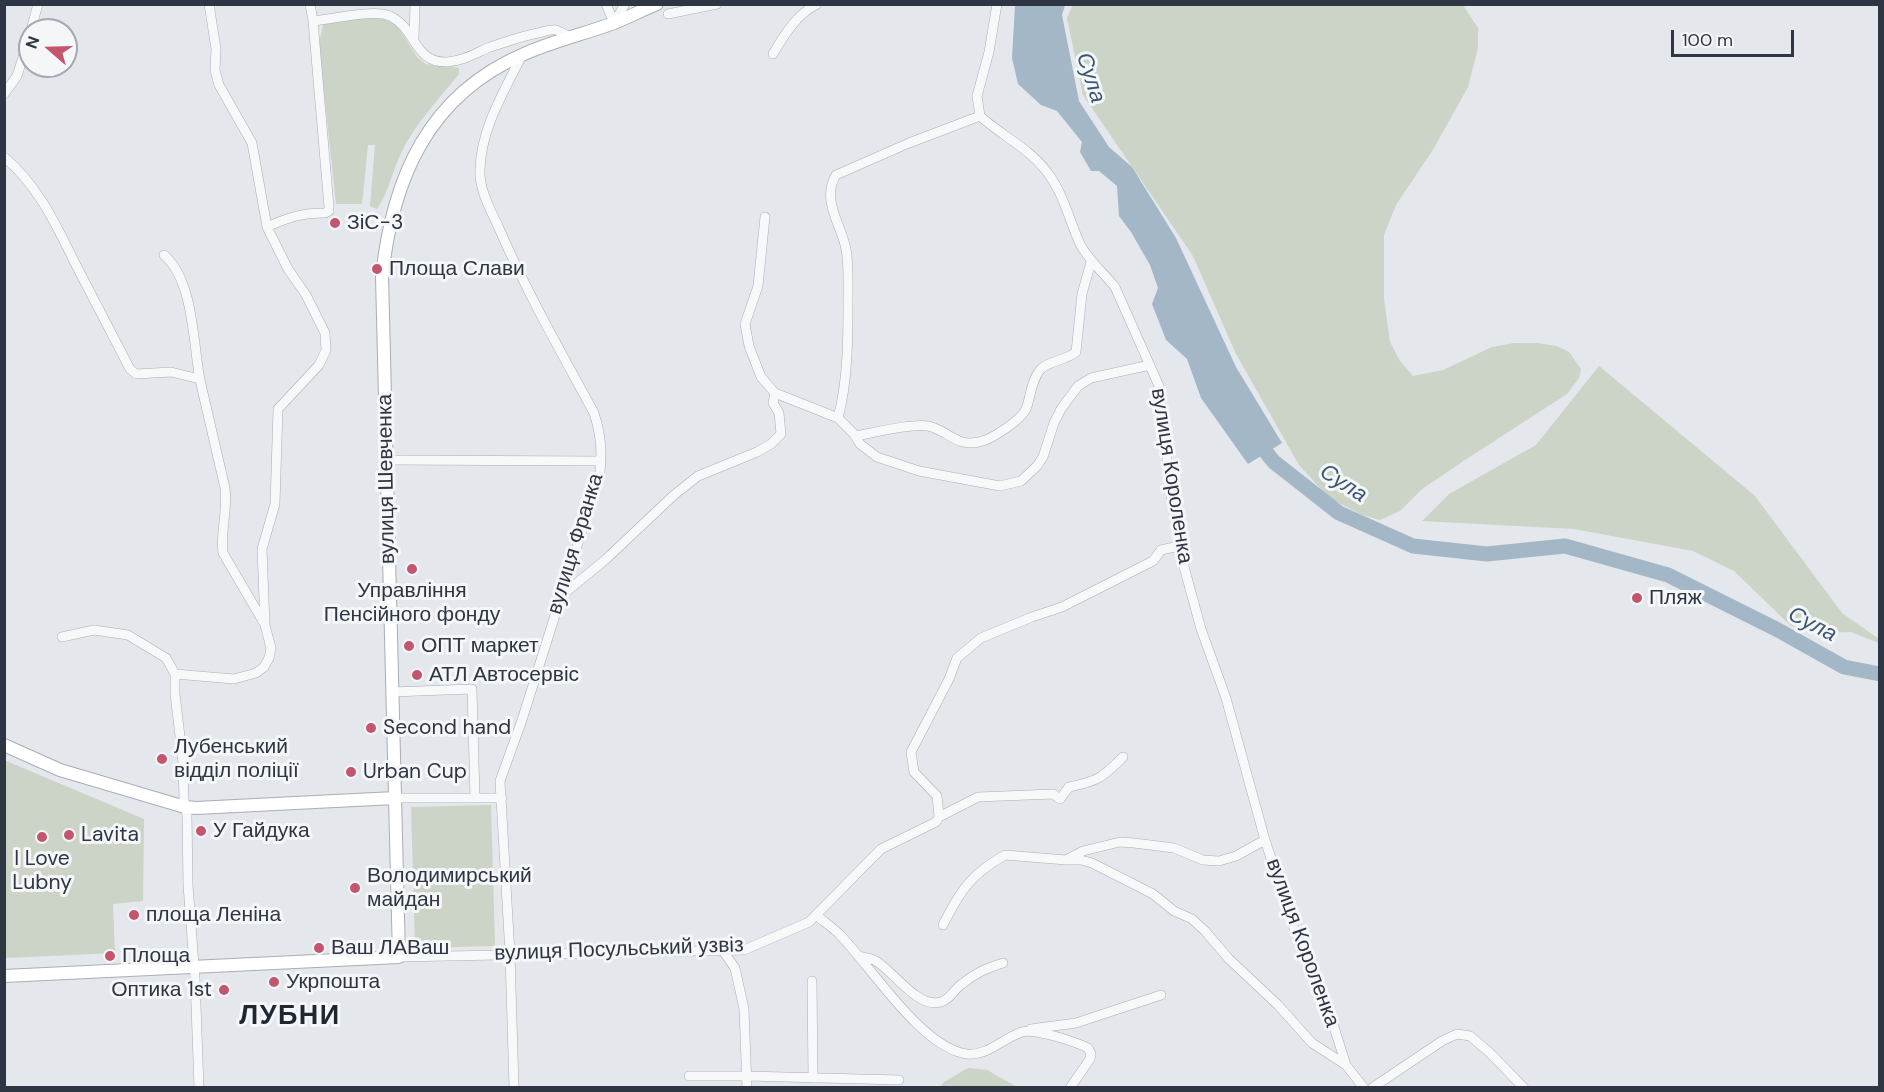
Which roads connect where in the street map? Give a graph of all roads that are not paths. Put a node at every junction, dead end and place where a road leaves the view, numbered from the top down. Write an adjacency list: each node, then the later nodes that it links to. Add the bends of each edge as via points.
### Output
1 (209, 4): 22 (street, via 215,70 219,85 252,143)
2 (310, 4): 11 (street)
3 (416, 4): 14 (street)
4 (606, 4): 12 (street)
5 (625, 4): 12 (street)
6 (657, 4): 12 (main road, вулиця Шевченка)
7 (717, 4): 10 (street)
8 (817, 4): 15 (street, via 792,24)
9 (997, 4): 19 (street, via 977,96)
10 (668, 14)
11 (313, 21): 14 (street, via 380,13 404,25); 22 (street, via 329,211 289,217)
12 (614, 23): 13 (main road, вулиця Шевченка)
13 (569, 36): 14 (street, via 556,30 529,35 449,62 426,57); 16 (main road, вулиця Шевченка)
14 (414, 39)
15 (773, 54)
16 (522, 55): 30 (main road, вулиця Шевченка, via 488,73 448,106 424,137 397,197 382,277); 31 (street, вулиця Франка, via 490,118 479,173 515,266 594,413 601,434)
17 (18, 73): 18 (street)
18 (4, 94)
19 (980, 116): 24 (street, вулиця Короленка, via 1022,146 1046,170); 28 (street, via 857,166 832,182 830,197 848,265 847,357)
20 (4, 157): 26 (street, via 21,170 36,190 130,369 136,374 171,372)
21 (765, 217): 27 (street, via 758,286 745,324 761,377)
22 (267, 227): 34 (street, via 325,333 326,350 319,365 278,409 275,504 262,549)
23 (164, 255): 26 (street, via 180,279 189,307)
24 (1091, 262): 25 (street, вулиця Короленка, via 1115,287); 29 (street, via 1082,294 1076,352 1038,371 1023,415 1002,431 978,443 963,443 936,428 921,425)
25 (1150, 365): 29 (street, via 1091,378 1078,386 1061,409 1037,466 1011,485 919,471 878,457); 32 (street, вулиця Короленка, via 1159,386)
26 (200, 379): 34 (street, via 225,488 223,553)
27 (775, 393): 28 (street); 33 (street, via 773,403 779,413 781,434 776,439 757,452 698,476)
28 (838, 418): 29 (street)
29 (855, 436)
30 (387, 460): 31 (street); 37 (main road, вулиця Шевченка)
31 (601, 461): 33 (street, вулиця Франка)
32 (1179, 546): 44 (street, via 1161,550 1148,564 1062,607 981,638 957,658 911,752 914,772 937,796); 45 (street, вулиця Короленка)
33 (560, 597): 42 (street, вулиця Франка, via 500,781)
34 (265, 625): 36 (street, via 270,653 267,663 256,673 234,679)
35 (62, 637): 36 (street, via 94,630 128,635 166,658)
36 (175, 674): 43 (street)
37 (392, 692): 40 (main road, вулиця Шевченка); 41 (street, via 472,689)
38 (4, 745): 43 (main road, via 60,770)
39 (1122, 757): 44 (street, вулиця Посульський узвіз, via 1103,777 1069,787 1060,799 1053,794 1037,793 978,796)
40 (395, 798): 41 (street); 43 (main road); 52 (main road, вулиця Шевченка)
41 (475, 798): 42 (street)
42 (502, 798): 50 (street, вулиця Франка)
43 (185, 807): 54 (street)
44 (939, 817): 47 (street, вулиця Посульський узвіз, via 881,849)
45 (1265, 840): 46 (street, via 1219,861 1203,860 1174,848 1120,843 1083,851); 59 (street, вулиця Короленка)
46 (1066, 860): 48 (street, via 1005,855 974,876 958,895); 59 (street, via 1092,863 1153,894 1199,925 1312,1043)
47 (816, 915): 49 (street, вулиця Посульський узвіз, via 799,927 744,950); 51 (street, via 840,934)
48 (943, 925)
49 (723, 951): 50 (street, вулиця Посульський узвіз); 61 (street, via 739,980)
50 (510, 954): 52 (street, вулиця Посульський узвіз); 65 (street, вулиця Франка)
51 (858, 956): 53 (street, via 875,960 919,998 940,1003 978,972); 58 (street, via 917,1024 940,1043 965,1054 979,1054)
52 (399, 957): 54 (main road)
53 (1003, 963)
54 (194, 967): 55 (main road); 64 (street)
55 (4, 976)
56 (812, 981): 62 (street)
57 (1161, 995): 58 (street, via 1076,1023)
58 (1023, 1031): 67 (street, via 1046,1034 1090,1050 1090,1059)
59 (1346, 1065): 68 (street, вулиця Короленка)
60 (688, 1076): 61 (street)
61 (747, 1076): 62 (street); 66 (street)
62 (813, 1078): 63 (street)
63 (899, 1080)
64 (199, 1088)
65 (514, 1088)
66 (747, 1088)
67 (1070, 1088)
68 (1364, 1088)
69 (1372, 1088): 70 (street, via 1457,1034 1470,1036)
70 (1524, 1088)

